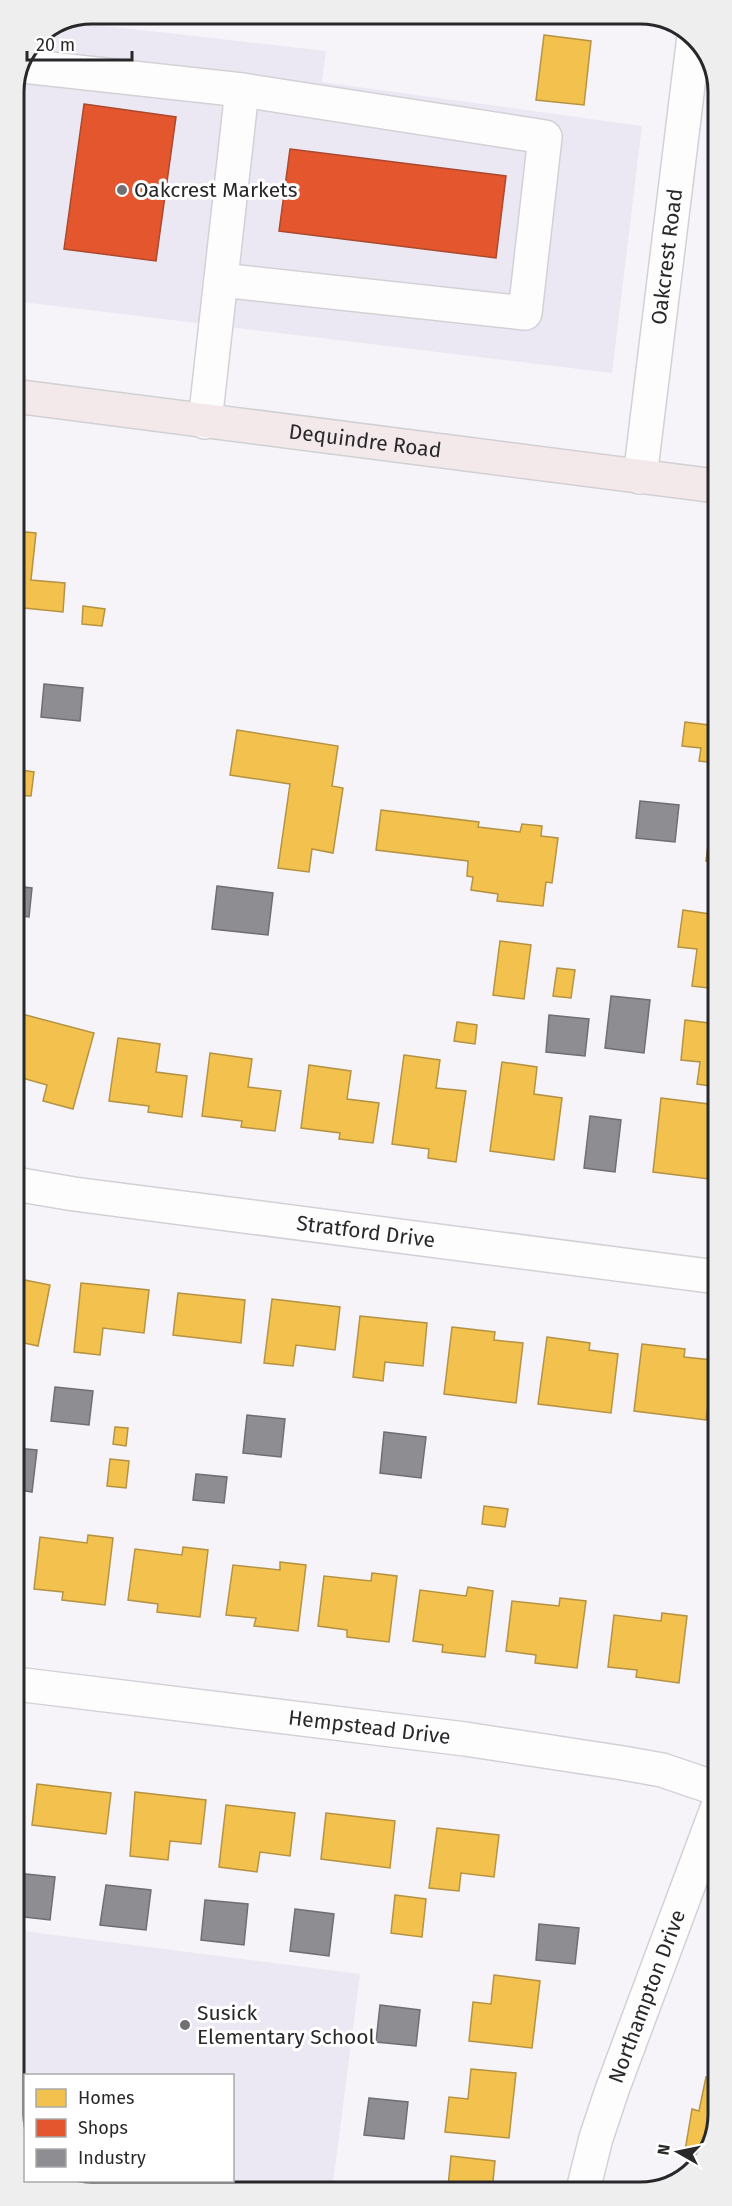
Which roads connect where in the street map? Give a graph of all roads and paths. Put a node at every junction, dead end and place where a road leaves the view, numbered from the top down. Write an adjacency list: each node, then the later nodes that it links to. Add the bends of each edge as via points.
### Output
1 (692, 49): 7 (street, Oakcrest Road)
2 (29, 67): 3 (street)
3 (242, 90): 4 (street); 4 (street, via 545,137 525,313)
4 (221, 280): 6 (street)
5 (24, 397): 6 (main road, Dequindre Road)
6 (205, 422): 7 (main road, Dequindre Road)
7 (640, 477): 8 (main road, Dequindre Road)
8 (708, 485)
9 (24, 1185): 10 (street, Stratford Drive)
10 (708, 1276)
11 (24, 1685): 12 (street, Hempstead Drive, via 465,1739 662,1770)
12 (708, 1786)
13 (708, 1833): 14 (street, Northampton Drive, via 612,2090)
14 (585, 2182)

